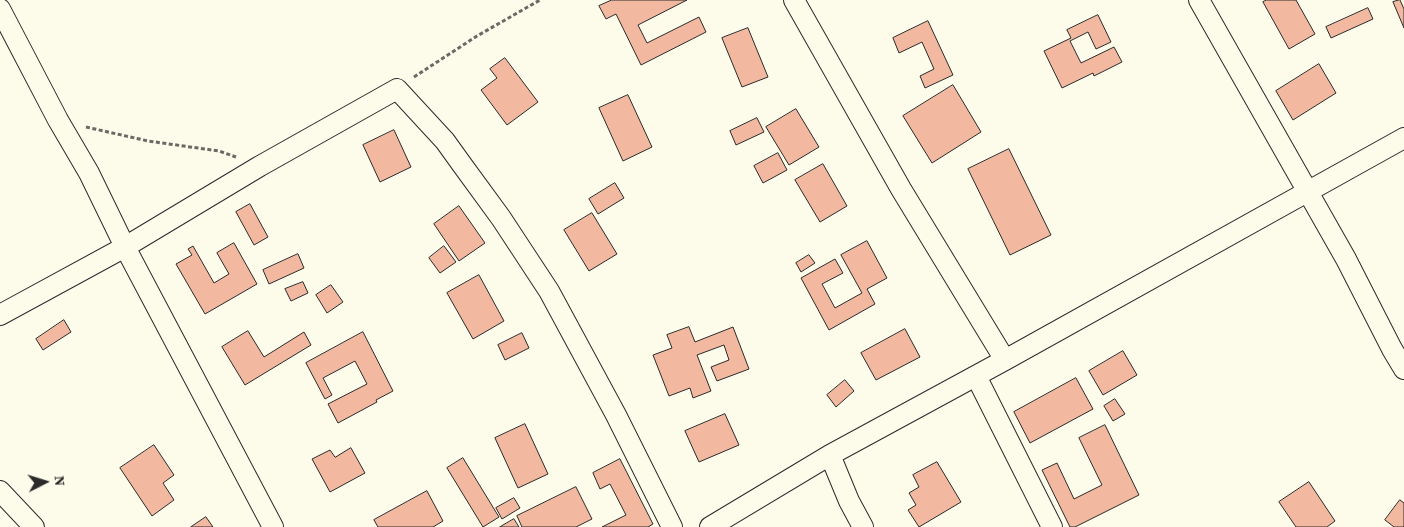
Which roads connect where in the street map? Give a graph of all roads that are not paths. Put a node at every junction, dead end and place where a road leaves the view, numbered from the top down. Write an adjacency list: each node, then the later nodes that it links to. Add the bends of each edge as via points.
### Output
1 (794, 0): 8 (street, via 901,189)
2 (1198, 0): 5 (street)
3 (0, 9): 6 (street, via 89,173)
4 (1404, 138): 5 (street)
5 (1308, 192): 8 (street); 9 (street)
6 (125, 247): 7 (street); 14 (street); 15 (street, via 397,88 463,166 549,291)
7 (0, 314)
8 (1005, 360): 10 (street)
9 (1404, 369)
10 (976, 376): 11 (street); 18 (street)
11 (830, 455): 16 (street); 17 (street)
12 (0, 491): 13 (street)
13 (34, 527)
14 (273, 527)
15 (672, 527)
16 (710, 527)
17 (863, 527)
18 (1052, 527)

